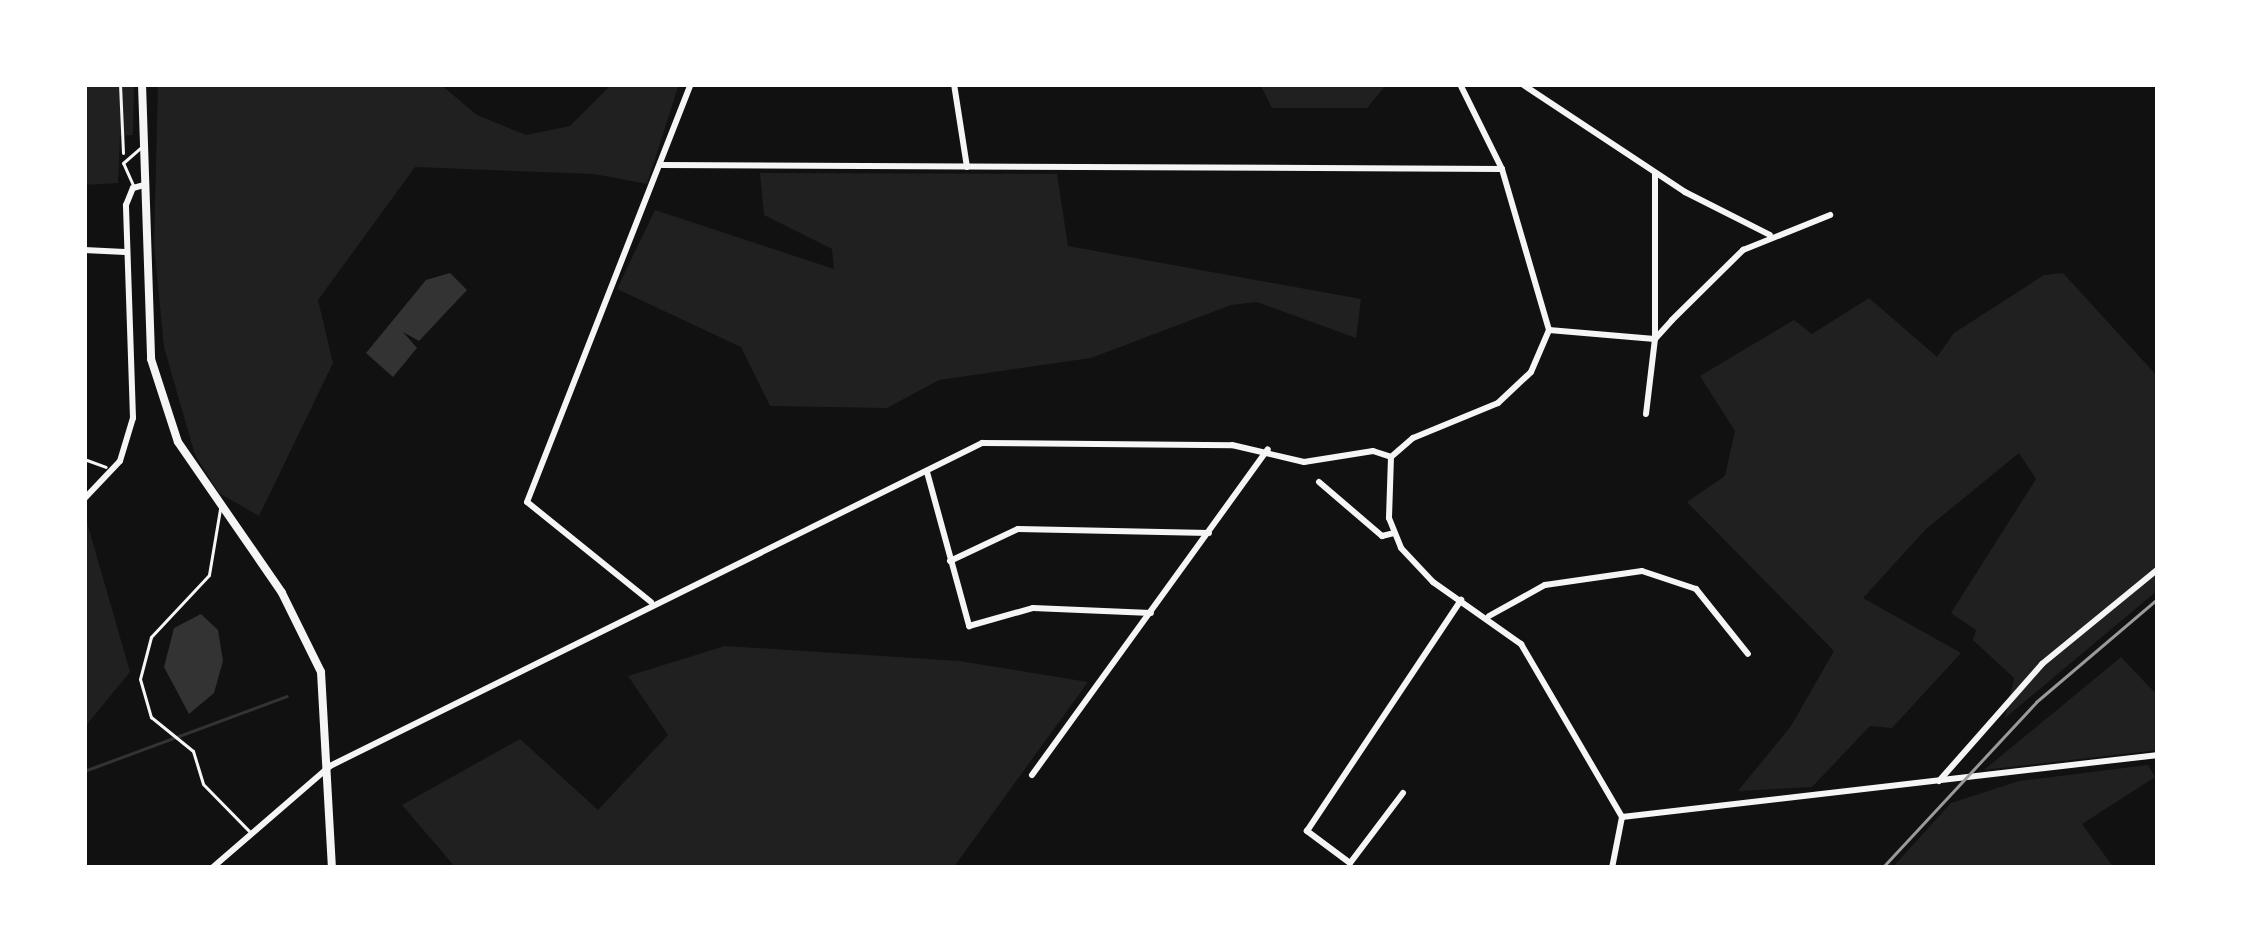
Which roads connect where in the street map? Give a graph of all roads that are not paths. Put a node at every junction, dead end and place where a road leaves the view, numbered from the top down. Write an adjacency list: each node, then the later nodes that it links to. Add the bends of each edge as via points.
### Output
1 (142, 84): 6 (street)
2 (691, 84): 7 (street)
3 (954, 84): 8 (street)
4 (1460, 84): 9 (street)
5 (1522, 84): 10 (street)
6 (142, 148): 11 (street); 11 (lane, via 124,160)
7 (662, 165): 8 (street); 30 (street, via 527,502)
8 (968, 167): 9 (street)
9 (1502, 169): 16 (street)
10 (1654, 173): 13 (street); 17 (street)
11 (139, 186): 15 (street, via 126,197); 24 (street, via 151,358 178,442)
12 (1830, 215): 13 (street)
13 (1771, 236): 17 (street, via 1743,250)
14 (84, 250): 15 (street)
15 (125, 252): 23 (street, via 133,418 114,469)
16 (1549, 330): 17 (street); 20 (street, via 1531,372 1498,403 1412,438)
17 (1655, 339): 18 (street)
18 (1646, 414)
19 (1268, 449): 20 (street, via 1304,462 1373,451); 21 (street, via 982,443); 25 (street)
20 (1390, 457): 26 (street)
21 (927, 470): 27 (street); 30 (street)
22 (1319, 482): 26 (street, via 1382,536)
23 (84, 500)
24 (220, 507): 35 (street, via 308,640 327,704); 40 (lane, via 209,575 151,637 140,679 151,717 193,751 202,784)
25 (1209, 533): 27 (street, via 1018,529); 31 (street)
26 (1394, 533): 29 (street, via 1415,567)
27 (950, 561): 31 (street, via 969,626 1034,608)
28 (2158, 569): 37 (street, via 2042,664)
29 (1461, 600): 32 (street); 38 (street, via 1306,831 1350,862)
30 (651, 602): 35 (street)
31 (1151, 613): 36 (street)
32 (1489, 616): 33 (street, via 1545,586 1642,571 1696,590); 39 (street, via 1522,644)
33 (1748, 654)
34 (2158, 755): 37 (street)
35 (330, 766): 40 (street); 42 (street)
36 (1032, 775)
37 (1939, 781): 39 (street)
38 (1403, 793)
39 (1622, 817): 43 (street)
40 (252, 833): 41 (street)
41 (212, 868)
42 (332, 868)
43 (1612, 868)

